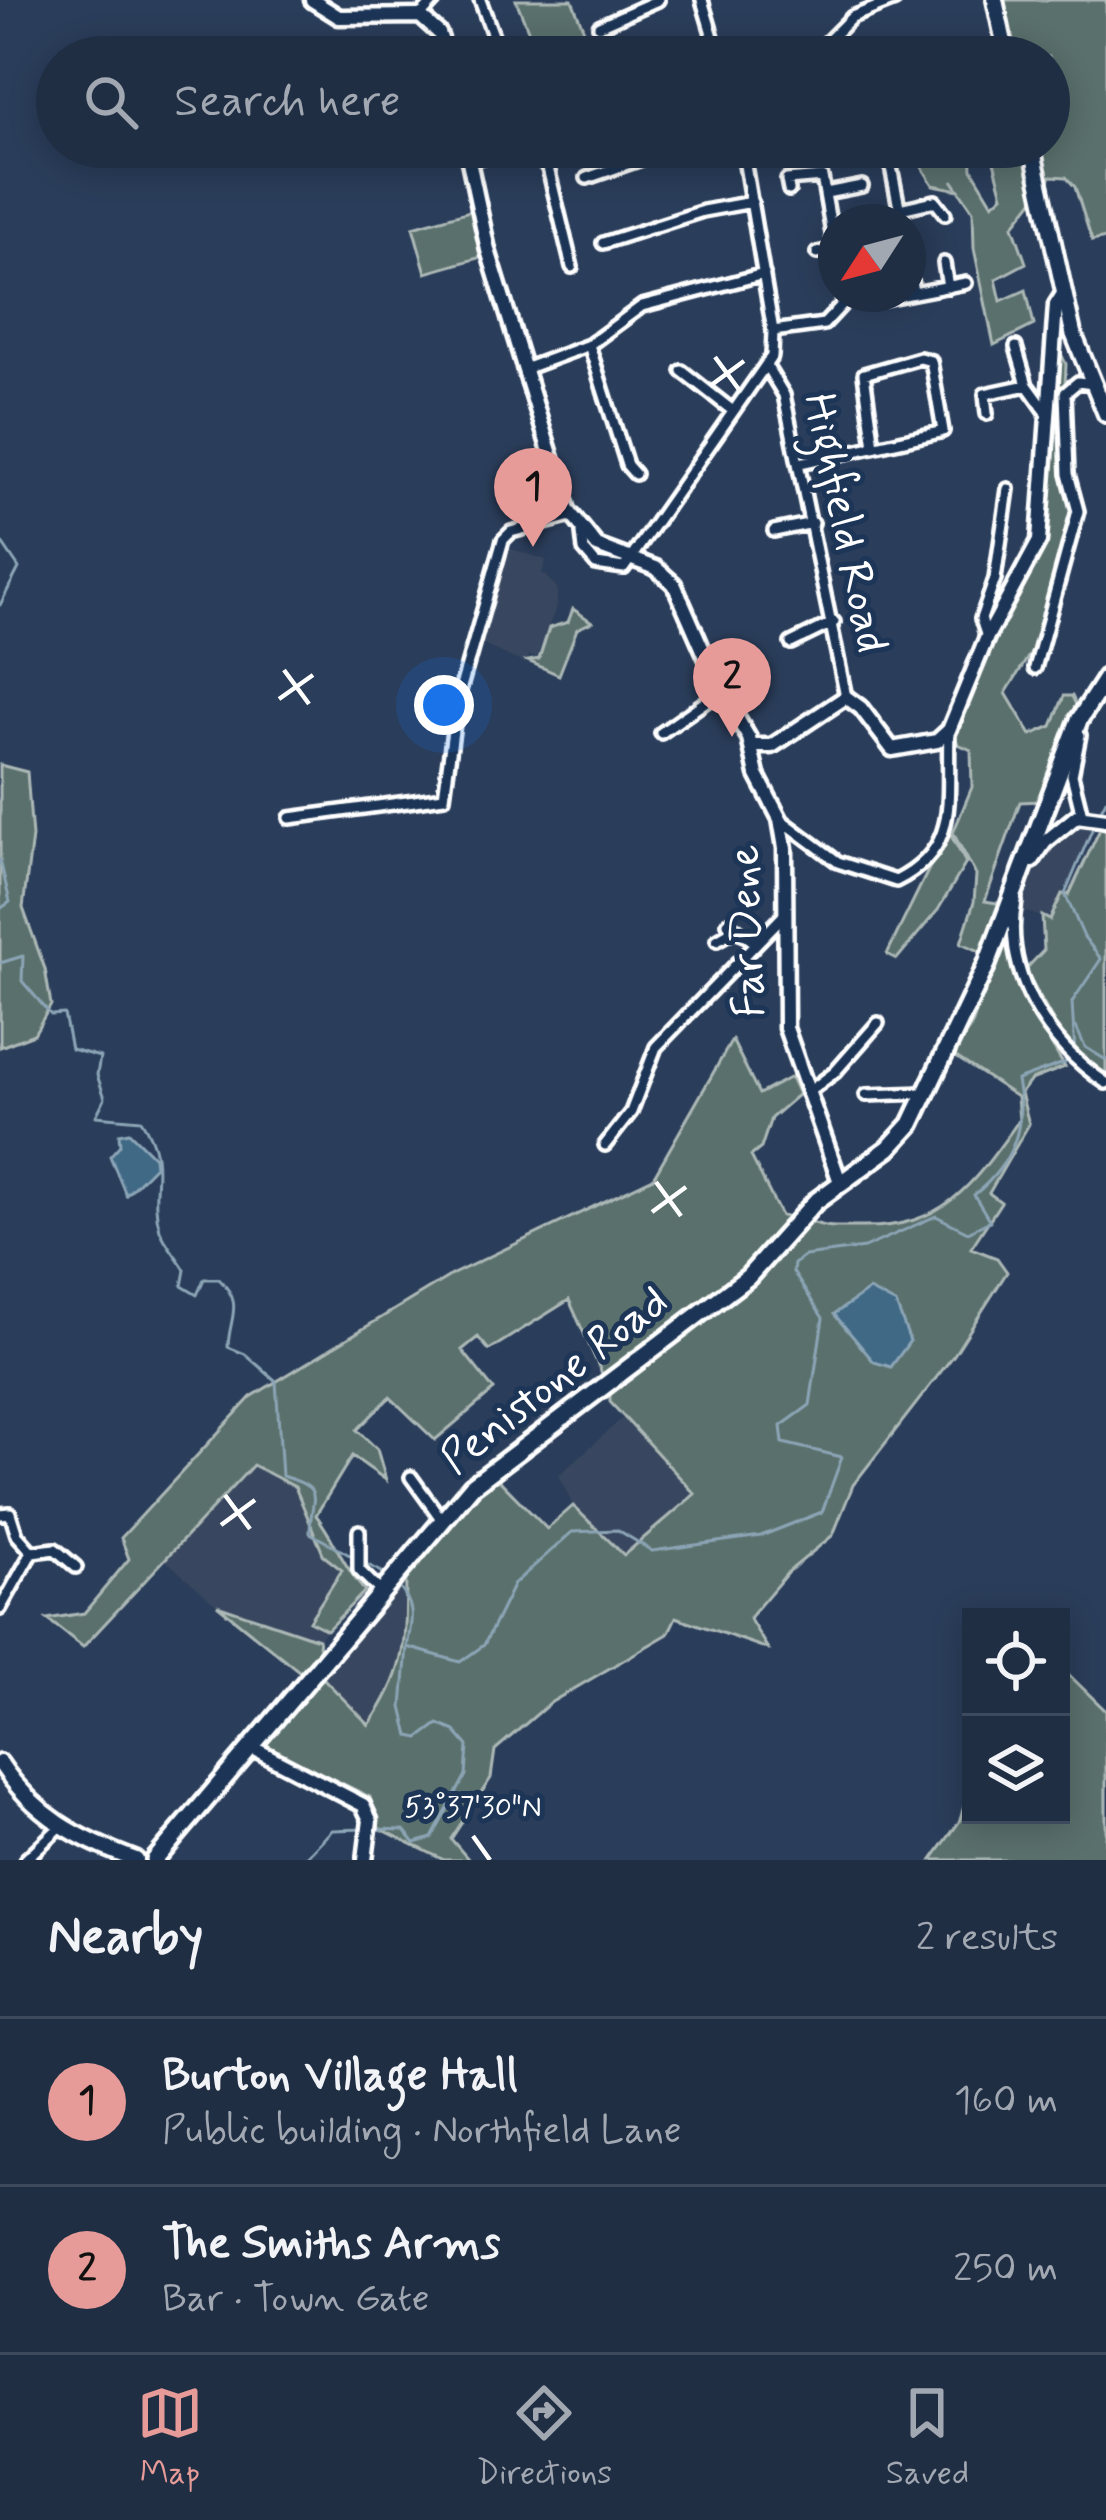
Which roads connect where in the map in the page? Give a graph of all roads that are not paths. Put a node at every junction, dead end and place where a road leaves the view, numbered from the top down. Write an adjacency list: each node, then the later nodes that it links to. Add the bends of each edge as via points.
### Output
1 (312, 0): 8 (street, via 339,17)
2 (435, 0): 8 (street)
3 (480, 0): 11 (street)
4 (658, 0): 9 (street)
5 (702, 0): 12 (street)
6 (995, 0): 14 (main road)
7 (899, 3): 13 (street, via 852,17)
8 (420, 16): 10 (street)
9 (599, 26)
10 (440, 36)
11 (493, 36)
12 (713, 36)
13 (833, 36)
14 (1003, 36)
15 (471, 168): 43 (street)
16 (548, 168): 32 (street)
17 (616, 168): 21 (street)
18 (746, 168): 25 (street)
19 (891, 168): 27 (street)
20 (1036, 168): 37 (main road)
21 (587, 178)
22 (862, 186): 24 (street)
23 (789, 190): 24 (street, via 787,180 817,175)
24 (826, 194): 26 (street)
25 (752, 202): 30 (street); 33 (street)
26 (828, 204)
27 (899, 204)
28 (922, 204): 29 (street, via 935,201)
29 (945, 214)
30 (603, 243)
31 (944, 263): 35 (street)
32 (572, 267)
33 (764, 274): 39 (street); 40 (street, via 642,306)
34 (966, 284): 35 (street)
35 (948, 287): 36 (street)
36 (926, 291)
37 (1063, 294): 45 (main road); 48 (street)
38 (837, 312): 39 (street, via 824,324)
39 (773, 331): 42 (street)
40 (589, 345): 43 (street); 53 (street)
41 (1016, 347): 46 (street)
42 (767, 367): 49 (street); 52 (street, Highfield Road, via 782,388)
43 (527, 368): 55 (street)
44 (682, 371): 49 (street)
45 (1093, 384): 47 (main road); 62 (street, via 1078,382 1065,393 1078,511)
46 (1027, 385): 48 (street); 50 (street, via 985,394)
47 (1105, 407)
48 (1045, 410): 60 (street, via 1039,541)
49 (734, 411): 58 (street)
50 (987, 414)
51 (874, 446): 51 (street, via 945,425 931,361 871,370 861,381); 52 (street)
52 (800, 463): 56 (street, Highfield Road)
53 (635, 474)
54 (1008, 488): 60 (street, via 980,624)
55 (571, 515): 58 (street, Far Dene, via 603,550); 70 (street, via 503,540 457,701 444,797)
56 (813, 523): 57 (street); 59 (street, Highfield Road)
57 (774, 531)
58 (628, 560): 64 (street, Far Dene, via 674,584)
59 (834, 622): 61 (street); 65 (street, Highfield Road)
60 (987, 637): 67 (street)
61 (791, 643)
62 (1035, 668)
63 (1106, 678): 66 (highway, Penistone Road)
64 (715, 695): 68 (street); 69 (street, Far Dene)
65 (846, 697): 67 (street, via 892,749 937,741); 69 (street, via 772,746)
66 (1077, 724): 71 (street, via 1072,775); 73 (highway, Penistone Road)
67 (949, 730): 72 (street, via 945,837 922,868 896,881 838,862)
68 (661, 733)
69 (751, 746): 72 (street, Far Dene)
70 (290, 818)
71 (1095, 818): 73 (street, via 1039,848)
72 (780, 819): 74 (street, Far Dene)
73 (1012, 891): 78 (street, via 1012,950 1046,1027 1068,1057); 80 (highway, Penistone Road)
74 (784, 915): 76 (street); 79 (street, Far Dene, via 785,1028)
75 (717, 940): 76 (street, via 732,926)
76 (756, 944): 82 (street, via 656,1047 631,1112)
77 (878, 1023): 79 (street)
78 (1106, 1083)
79 (807, 1093): 83 (street, Far Dene)
80 (927, 1093): 81 (street); 83 (highway, Penistone Road, via 889,1148)
81 (866, 1095)
82 (605, 1145)
83 (840, 1182): 86 (highway, Penistone Road, via 748,1277 508,1454)
84 (411, 1477): 86 (street)
85 (0, 1514): 88 (street, via 10,1513)
86 (442, 1520): 90 (highway, Penistone Road)
87 (358, 1531): 90 (street, via 363,1577)
88 (32, 1552): 89 (street, via 55,1549); 91 (street)
89 (76, 1567)
90 (381, 1592): 92 (highway, Penistone Road)
91 (0, 1609)
92 (251, 1748): 97 (highway, Penistone Road); 98 (street, via 353,1798 370,1820)
93 (0, 1763): 94 (main road, via 23,1798)
94 (60, 1827): 95 (street); 96 (main road)
95 (25, 1860)
96 (136, 1860)
97 (155, 1860)
98 (365, 1860)

